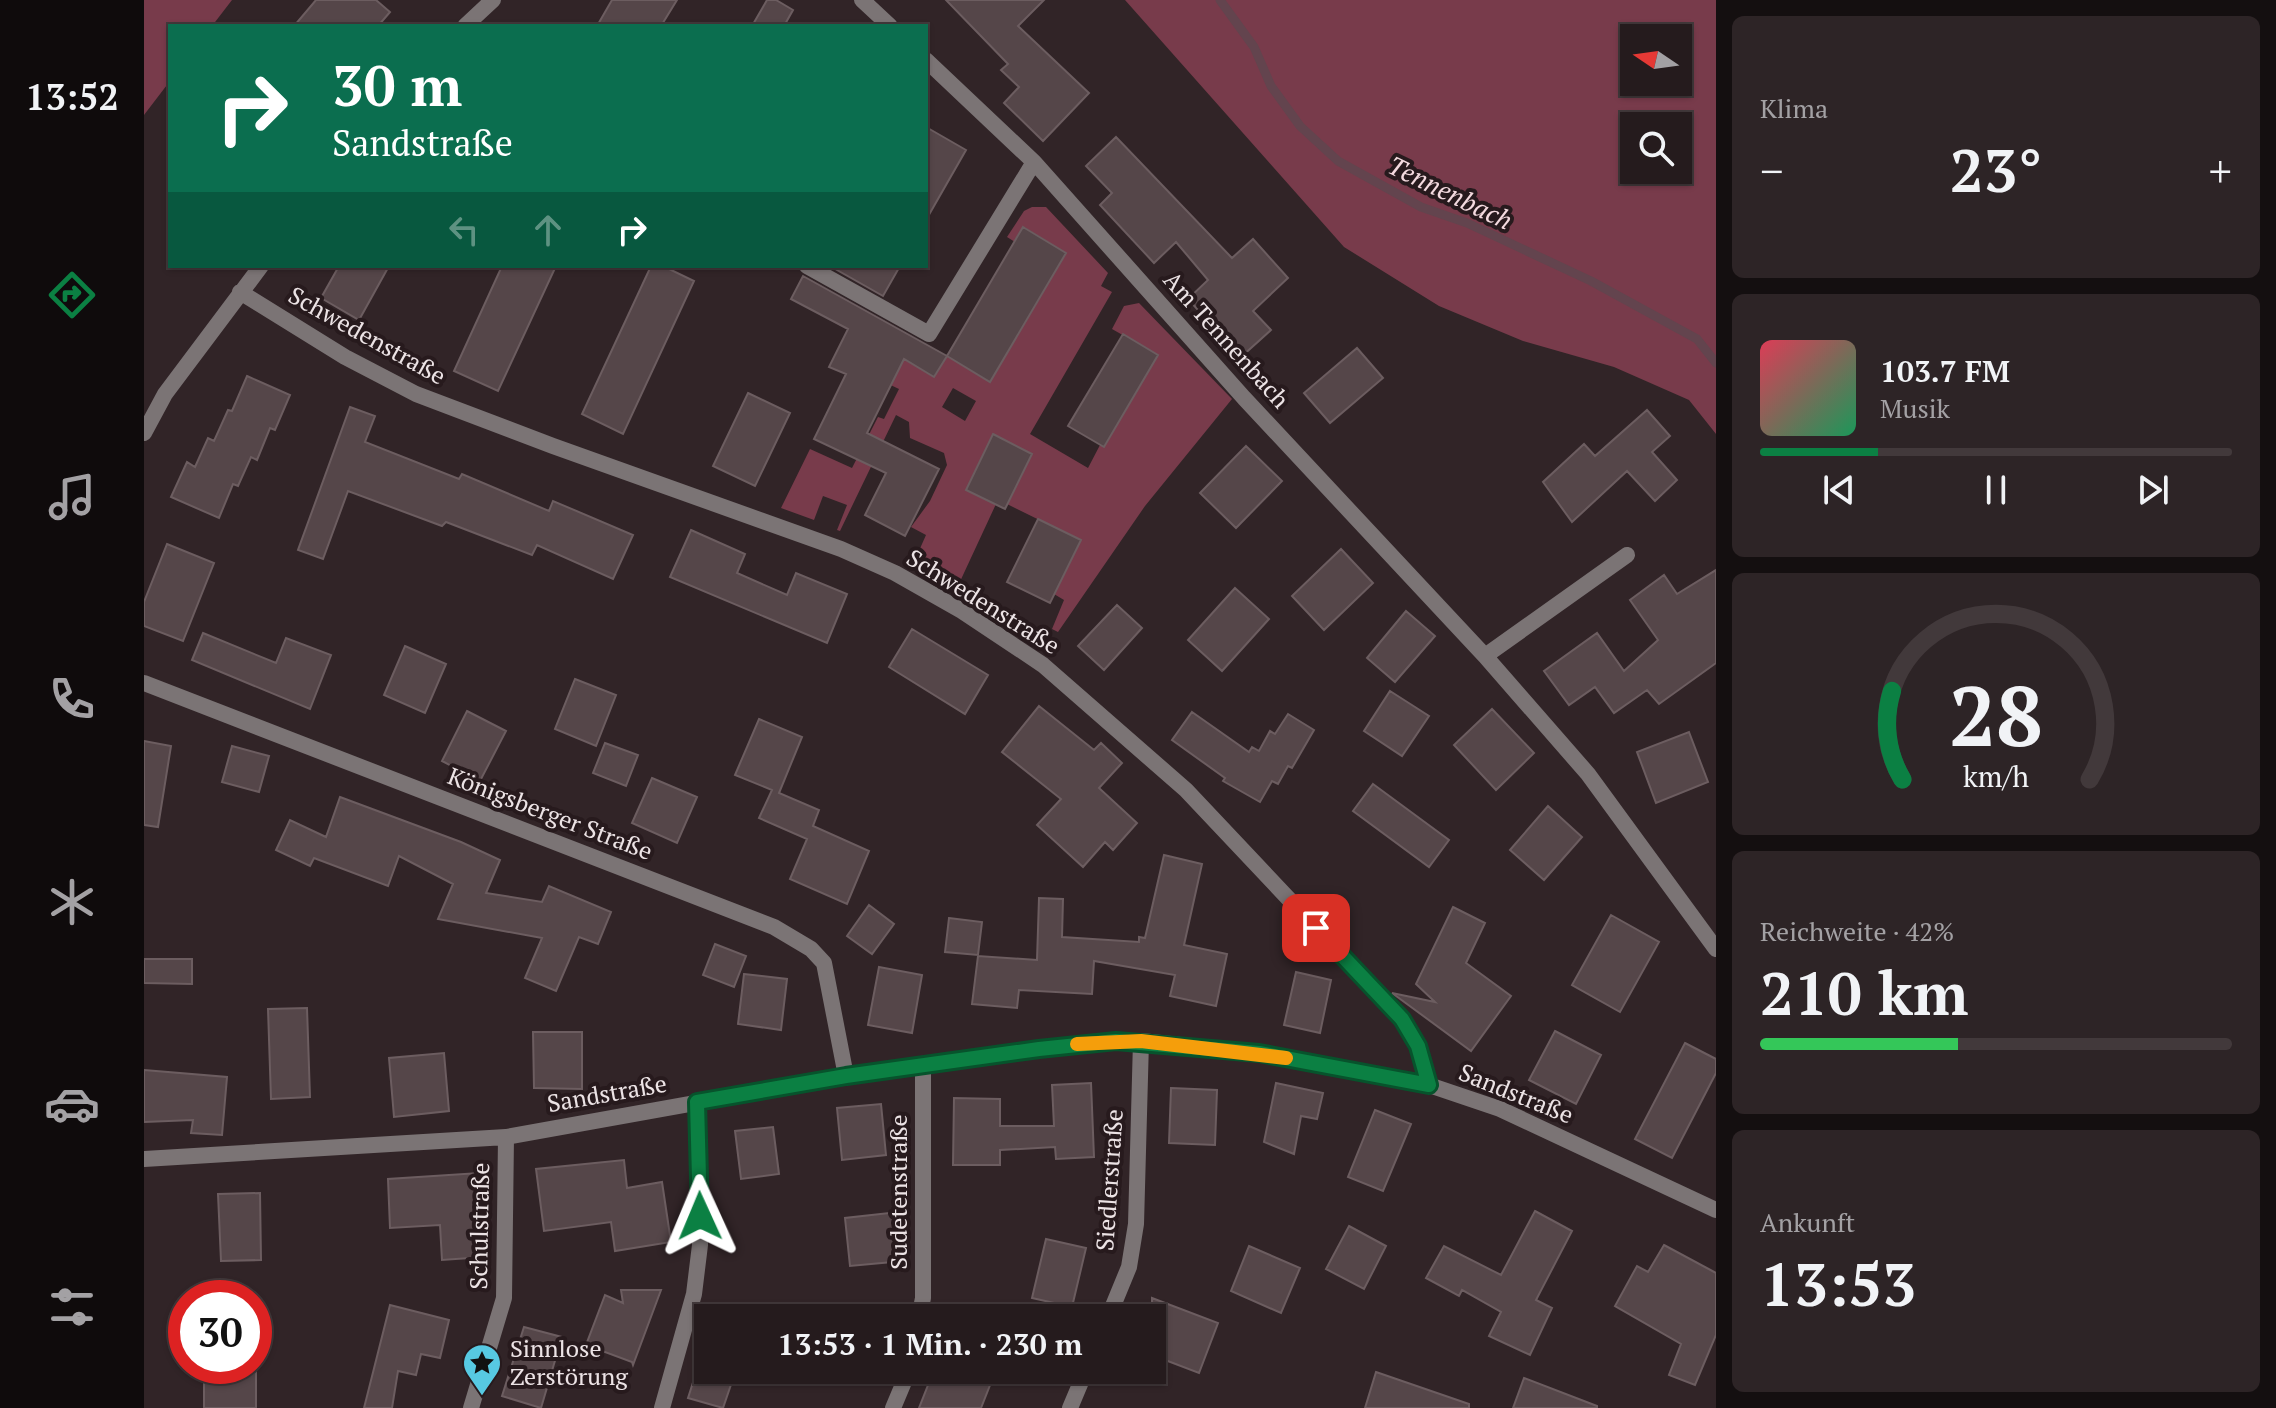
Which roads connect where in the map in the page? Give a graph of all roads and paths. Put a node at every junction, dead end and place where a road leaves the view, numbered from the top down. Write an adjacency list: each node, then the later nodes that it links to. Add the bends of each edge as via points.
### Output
1 (493, 0): 3 (street)
2 (862, 0): 4 (street)
3 (467, 24)
4 (888, 24)
5 (928, 62): 6 (street, Am Tennenbach)
6 (1034, 162): 8 (street, via 929,334); 12 (street, Am Tennenbach, via 1244,398)
7 (259, 268): 9 (street)
8 (811, 268)
9 (240, 292): 10 (street, via 165,394); 18 (street, Schwedenstraße, via 416,394 895,573 1043,665 1186,790 1402,1019 1418,1046)
10 (144, 433)
11 (1627, 555): 12 (street)
12 (1485, 656): 14 (street, Am Tennenbach, via 1588,774)
13 (144, 683): 17 (street, Königsberger Straße, via 774,927 824,963)
14 (1716, 949)
15 (1141, 1041): 16 (street, Sandstraße); 18 (street, Sandstraße, via 1259,1053); 24 (street, Siedlerstraße, via 1136,1224 1129,1267)
16 (923, 1065): 17 (street, Sandstraße); 23 (street, Sudetenstraße)
17 (846, 1076): 19 (street, Sandstraße)
18 (1429, 1085): 22 (street, Sandstraße, via 1500,1109)
19 (697, 1102): 20 (street, Sandstraße); 28 (street, via 700,1245 694,1294)
20 (506, 1137): 21 (street, Sandstraße); 27 (street, Schulstraße, via 504,1298)
21 (144, 1159)
22 (1716, 1210)
23 (922, 1304)
24 (1114, 1304)
25 (903, 1384): 29 (street)
26 (1080, 1384): 30 (street)
27 (471, 1408)
28 (662, 1408)
29 (893, 1408)
30 (1070, 1408)

